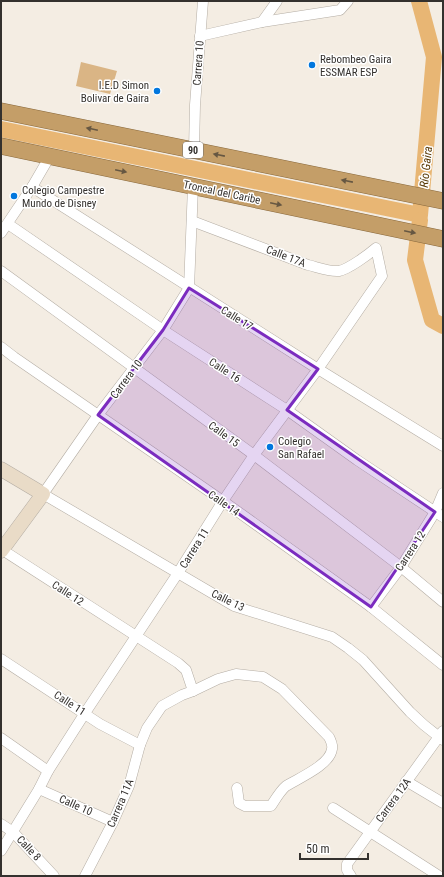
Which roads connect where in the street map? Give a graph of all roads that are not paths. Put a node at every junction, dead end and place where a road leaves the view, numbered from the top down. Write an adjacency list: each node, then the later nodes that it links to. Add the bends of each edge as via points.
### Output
1 (203, 1): 5 (street, Carrera 10)
2 (277, 1): 4 (street)
3 (348, 1): 4 (street, via 340,10)
4 (262, 22): 5 (street)
5 (200, 36): 8 (street, Carrera 10)
6 (1, 110): 8 (highway, 90, one-way to 6)
7 (1, 146): 9 (highway, Troncal del Caribe)
8 (194, 150): 12 (highway, 90, one-way to 8)
9 (50, 156): 10 (highway, Troncal del Caribe, one-way to 10); 11 (street)
10 (193, 186): 13 (street, Carrera 10); 16 (highway, Troncal del Caribe, one-way to 16)
11 (32, 187): 14 (street); 19 (street, Calle 17)
12 (443, 200)
13 (192, 220): 17 (street, Calle 17A, via 326,270 339,271 365,258); 19 (street, Carrera 10)
14 (8, 224): 15 (street); 20 (street, Calle 16)
15 (1, 233)
16 (443, 238)
17 (376, 248): 23 (street, Carrera 11, via 382,276)
18 (1, 271): 22 (street, Calle 15)
19 (189, 288): 20 (street, Carrera 10); 23 (street, Calle 17)
20 (163, 330): 22 (street, Carrera 10); 24 (street, Calle 16)
21 (1, 347): 25 (street, Calle 14)
22 (134, 368): 25 (street, Carrera 10); 27 (street, Calle 15)
23 (318, 369): 24 (street, Carrera 11); 26 (street, Calle 17)
24 (287, 410): 27 (street, Carrera 11); 32 (street, Calle 16)
25 (98, 415): 30 (street, Carrera 10); 31 (street, Calle 14)
26 (443, 446)
27 (254, 455): 31 (street, Carrera 11); 34 (street, Calle 15)
28 (1, 469): 30 (main road, Calle 13)
29 (443, 493): 32 (street, Carrera 12)
30 (43, 494): 33 (main road, Carrera 10); 35 (street, Calle 13)
31 (223, 502): 35 (street, Carrera 11); 37 (street, Calle 14)
32 (439, 515): 34 (street, Carrera 12)
33 (1, 550): 38 (street, Calle 12)
34 (400, 567): 36 (street, Calle 15); 37 (street, Carrera 12)
35 (178, 573): 38 (street, Carrera 11); 43 (street, Calle 13, via 234,606 332,637 363,660 410,712)
36 (443, 602)
37 (371, 608): 40 (street, Calle 14)
38 (136, 636): 41 (street, Calle 12, via 186,670); 42 (street, Carrera 11)
39 (1, 659): 42 (street, Calle 11)
40 (443, 665)
41 (193, 691): 45 (street, Carrera 11A, via 162,706 147,728); 48 (street, via 236,674 263,677 282,689 329,737 332,749 329,756 318,767 285,787 271,806 245,806 239,803)
42 (85, 713): 45 (street, Calle 11); 46 (street, Carrera 11)
43 (442, 736): 47 (street, Carrera 12A)
44 (1, 738): 46 (street)
45 (140, 745): 52 (street, Carrera 11A, via 129,786)
46 (48, 771): 49 (street, Carrera 11)
47 (406, 781): 50 (street); 55 (street, Carrera 12A)
48 (237, 788)
49 (39, 789): 52 (street, Calle 10); 54 (street, Carrera 11)
50 (443, 803)
51 (333, 808): 55 (street)
52 (113, 822): 59 (street, Carrera 11A)
53 (1, 824): 54 (street, Calle 8)
54 (14, 832): 56 (street, Carrera 11); 58 (street, Calle 8)
55 (370, 832): 57 (street, Carrera 12A, via 347,864); 60 (street)
56 (1, 851)
57 (349, 873)
58 (54, 876)
59 (85, 876)
60 (439, 876)

